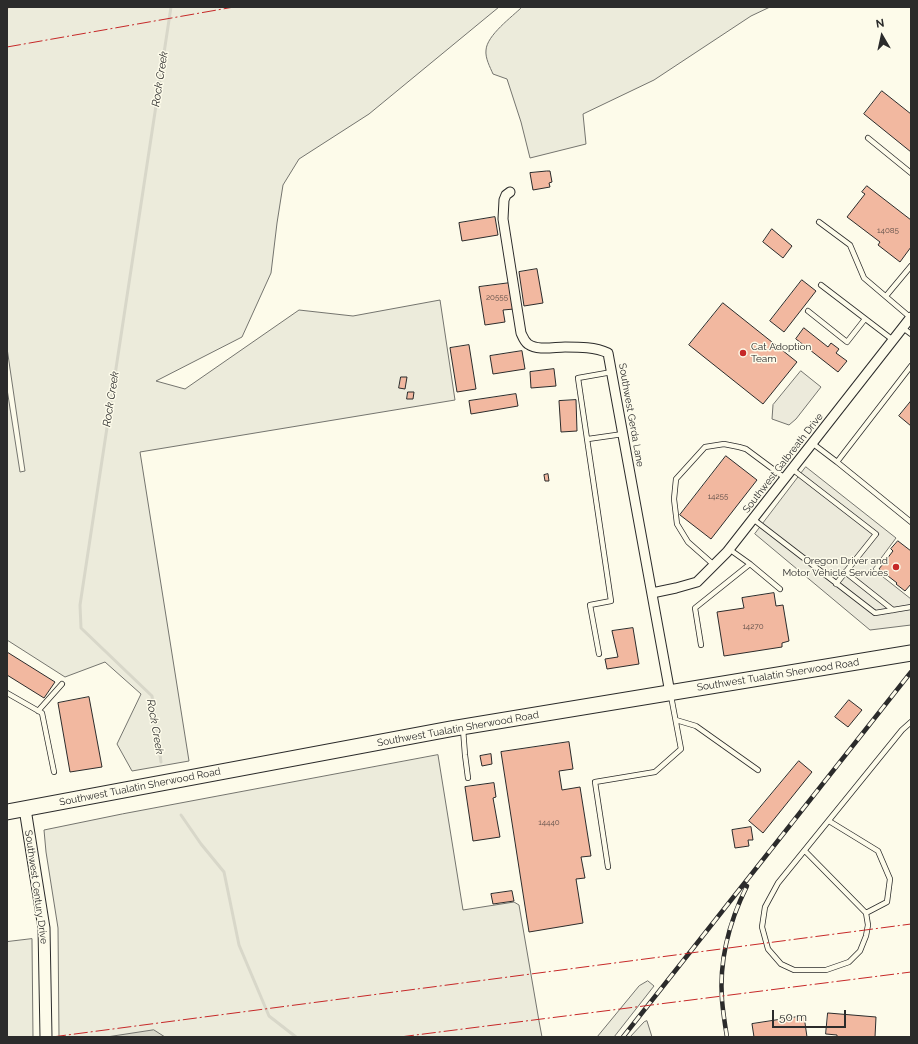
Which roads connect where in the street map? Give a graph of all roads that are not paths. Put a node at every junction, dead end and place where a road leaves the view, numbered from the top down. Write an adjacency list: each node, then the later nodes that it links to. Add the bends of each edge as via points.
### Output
1 (868, 138): 2 (lane)
2 (911, 173)
3 (510, 192): 15 (street, Southwest Gerda Lane, via 504,200 504,224 524,340 535,347 599,349 608,353)
4 (819, 222): 7 (lane, via 850,245 864,278)
5 (911, 266): 7 (lane)
6 (821, 285): 10 (lane)
7 (886, 296): 9 (lane)
8 (808, 311): 10 (lane, via 848,342)
9 (911, 318): 11 (street, Southwest Galbreath Drive)
10 (865, 319): 13 (lane)
11 (903, 328): 12 (lane); 13 (street, Southwest Galbreath Drive)
12 (911, 334)
13 (893, 340): 18 (street, Southwest Galbreath Drive)
14 (911, 366): 19 (lane)
15 (612, 372): 16 (street, Southwest Gerda Lane); 17 (lane, via 578,378)
16 (623, 434): 17 (lane); 30 (street, Southwest Gerda Lane)
17 (588, 439): 35 (lane, via 611,601 590,605)
18 (812, 443): 19 (lane); 20 (street, Southwest Galbreath Drive)
19 (837, 462): 23 (lane)
20 (792, 469): 21 (street, Southwest Galbreath Drive); 27 (lane, via 876,534)
21 (785, 478): 22 (street, Southwest Galbreath Drive); 26 (lane, via 746,449 724,444 705,447 676,479 674,509 677,524 688,542)
22 (753, 519): 24 (street, Southwest Galbreath Drive); 28 (lane)
23 (911, 522)
24 (729, 549): 25 (lane); 26 (street, Southwest Galbreath Drive)
25 (750, 564): 29 (lane); 33 (lane, via 695,608)
26 (714, 565): 30 (street, Southwest Galbreath Drive, via 697,582)
27 (845, 572): 28 (lane); 32 (lane)
28 (836, 584): 32 (lane, via 875,613)
29 (780, 589)
30 (652, 593): 38 (street, Southwest Gerda Lane)
31 (911, 607): 32 (lane)
32 (893, 610)
33 (701, 645)
34 (911, 653): 38 (highway, Southwest Tualatin Sherwood Road)
35 (598, 654)
36 (62, 684): 39 (lane)
37 (7, 692): 39 (lane)
38 (670, 693): 40 (lane); 42 (highway, Southwest Tualatin Sherwood Road)
39 (38, 710): 44 (lane, via 42,713)
40 (676, 720): 43 (lane, via 696,726); 50 (lane, via 681,749 655,772 595,782)
41 (911, 722): 48 (lane)
42 (463, 727): 45 (lane); 46 (highway, Southwest Tualatin Sherwood Road)
43 (758, 770)
44 (54, 772)
45 (468, 778)
46 (25, 809): 47 (highway, Southwest Tualatin Sherwood Road); 52 (street, Southwest Century Drive, via 44,928)
47 (7, 812)
48 (829, 820): 49 (lane); 51 (lane, via 878,851 890,879 887,902)
49 (805, 851): 51 (lane); 51 (lane, via 778,883 765,907 762,927 768,949 781,964 794,970 826,970 848,962 860,951 866,936)
50 (608, 867)
51 (866, 913)
52 (46, 1037)

